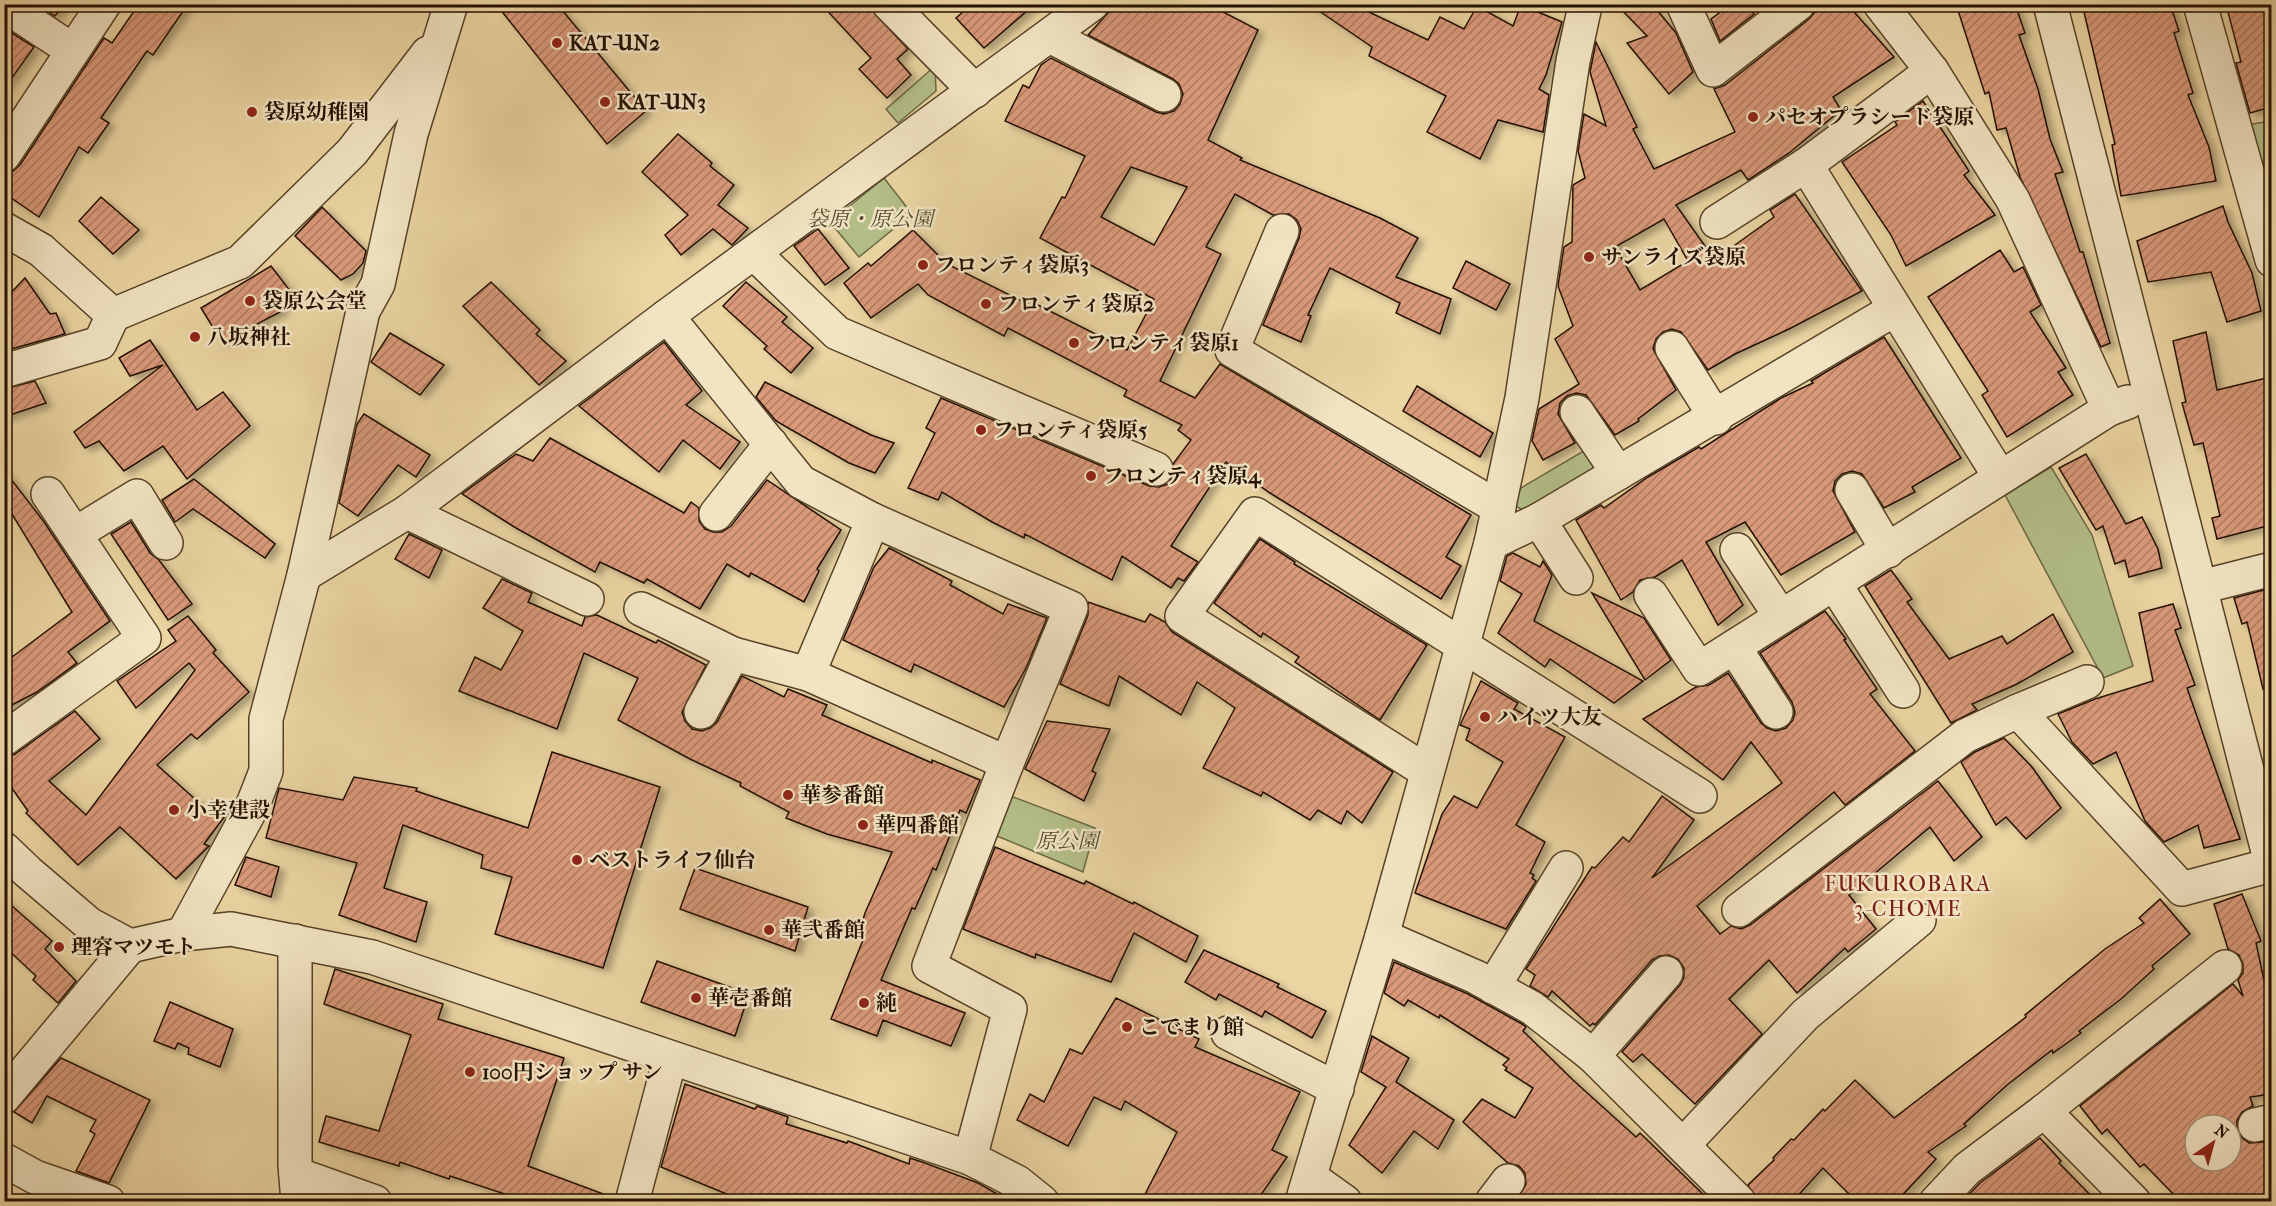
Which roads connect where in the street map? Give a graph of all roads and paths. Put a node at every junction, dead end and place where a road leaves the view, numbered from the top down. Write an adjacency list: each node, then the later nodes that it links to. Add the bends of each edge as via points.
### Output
1 (104, 4): 14 (street)
2 (451, 4): 13 (street)
3 (888, 4): 16 (street)
4 (1092, 4): 12 (street)
5 (1683, 4): 6 (street, via 1713,70)
6 (1798, 4)
7 (1880, 4): 15 (street)
8 (2050, 4): 30 (street)
9 (2200, 4): 24 (street)
10 (4, 5): 14 (street)
11 (1585, 5): 40 (street, via 1522,398)
12 (1050, 36): 16 (street); 17 (street)
13 (440, 38): 26 (street, via 352,152 240,262); 51 (street, via 411,134 378,284 363,311)
14 (72, 50): 18 (street)
15 (1932, 71): 19 (street); 31 (street, via 2013,200)
16 (975, 91): 23 (street)
17 (1164, 95)
18 (4, 155)
19 (1806, 165): 20 (street); 25 (street)
20 (1717, 222)
21 (4, 229): 26 (street, via 41,250)
22 (1282, 231): 40 (street, via 1232,350)
23 (755, 254): 27 (street); 35 (street, via 837,333)
24 (2271, 260)
25 (1895, 309): 33 (street); 37 (street)
26 (113, 315): 29 (street, via 100,343)
27 (667, 316): 34 (street); 41 (street)
28 (1672, 348): 33 (street)
29 (4, 371)
30 (2149, 393): 31 (street); 54 (street)
31 (2109, 409): 37 (street)
32 (1577, 412): 36 (street)
33 (1716, 418): 36 (street)
34 (771, 444): 42 (street); 43 (street, via 801,482)
35 (1156, 469)
36 (1618, 473): 44 (street)
37 (2000, 477): 49 (street)
38 (1852, 490): 49 (street)
39 (48, 494): 45 (street)
40 (1498, 508): 47 (street)
41 (407, 512): 51 (street); 56 (street)
42 (716, 514)
43 (873, 520): 62 (street); 69 (street, via 1071,608)
44 (1539, 520): 47 (street); 52 (street)
45 (75, 534): 46 (street, via 137,496); 68 (street, via 144,638)
46 (166, 543)
47 (1491, 543): 59 (street)
48 (1737, 550): 58 (street)
49 (1888, 551): 53 (street)
50 (2271, 569): 54 (street)
51 (304, 574): 77 (street, via 266,718 266,771 232,845)
52 (1576, 578)
53 (1834, 583): 58 (street); 64 (street)
54 (2201, 587): 73 (street)
55 (1650, 595): 60 (street, via 1699,669)
56 (587, 599)
57 (641, 609): 61 (street)
58 (1781, 617): 60 (street)
59 (1463, 645): 70 (street); 70 (street, via 1255,514 1182,616); 71 (street)
60 (1734, 647): 67 (street)
61 (733, 654): 62 (street); 66 (street)
62 (808, 674): 69 (street)
63 (2087, 682): 65 (street)
64 (1903, 691)
65 (2018, 711): 73 (street, via 2182,889); 75 (street, via 1965,736)
66 (701, 712)
67 (1776, 712)
68 (4, 739)
69 (1007, 764): 91 (street, via 928,966 1010,1009)
70 (1426, 771): 78 (street)
71 (1700, 796)
72 (4, 849): 80 (street, via 89,924)
73 (2271, 866)
74 (1566, 868): 83 (street)
75 (1739, 910)
76 (1919, 920): 90 (street, via 1805,1016)
77 (183, 934): 79 (street, via 231,929); 80 (street)
78 (1382, 936): 83 (street); 87 (street)
79 (295, 941): 86 (street, via 372,957); 93 (street)
80 (129, 946): 88 (street)
81 (2224, 967): 89 (street)
82 (1666, 973): 85 (street)
83 (1493, 987): 85 (street, via 1533,1008)
84 (1228, 1033): 87 (street)
85 (1593, 1056): 90 (street)
86 (670, 1059): 91 (street); 98 (street)
87 (1336, 1089): 95 (street)
88 (4, 1097)
89 (2044, 1111): 102 (street, via 1967,1170); 103 (street)
90 (1684, 1144): 101 (street)
91 (970, 1158): 99 (street, via 1017,1182)
92 (4, 1160): 94 (street)
93 (297, 1188): 97 (street)
94 (31, 1189): 96 (street)
95 (1306, 1189): 100 (street)
96 (108, 1202)
97 (375, 1202)
98 (632, 1202)
99 (1042, 1202)
100 (1345, 1202)
101 (1739, 1202)
102 (1936, 1202)
103 (2134, 1202)

